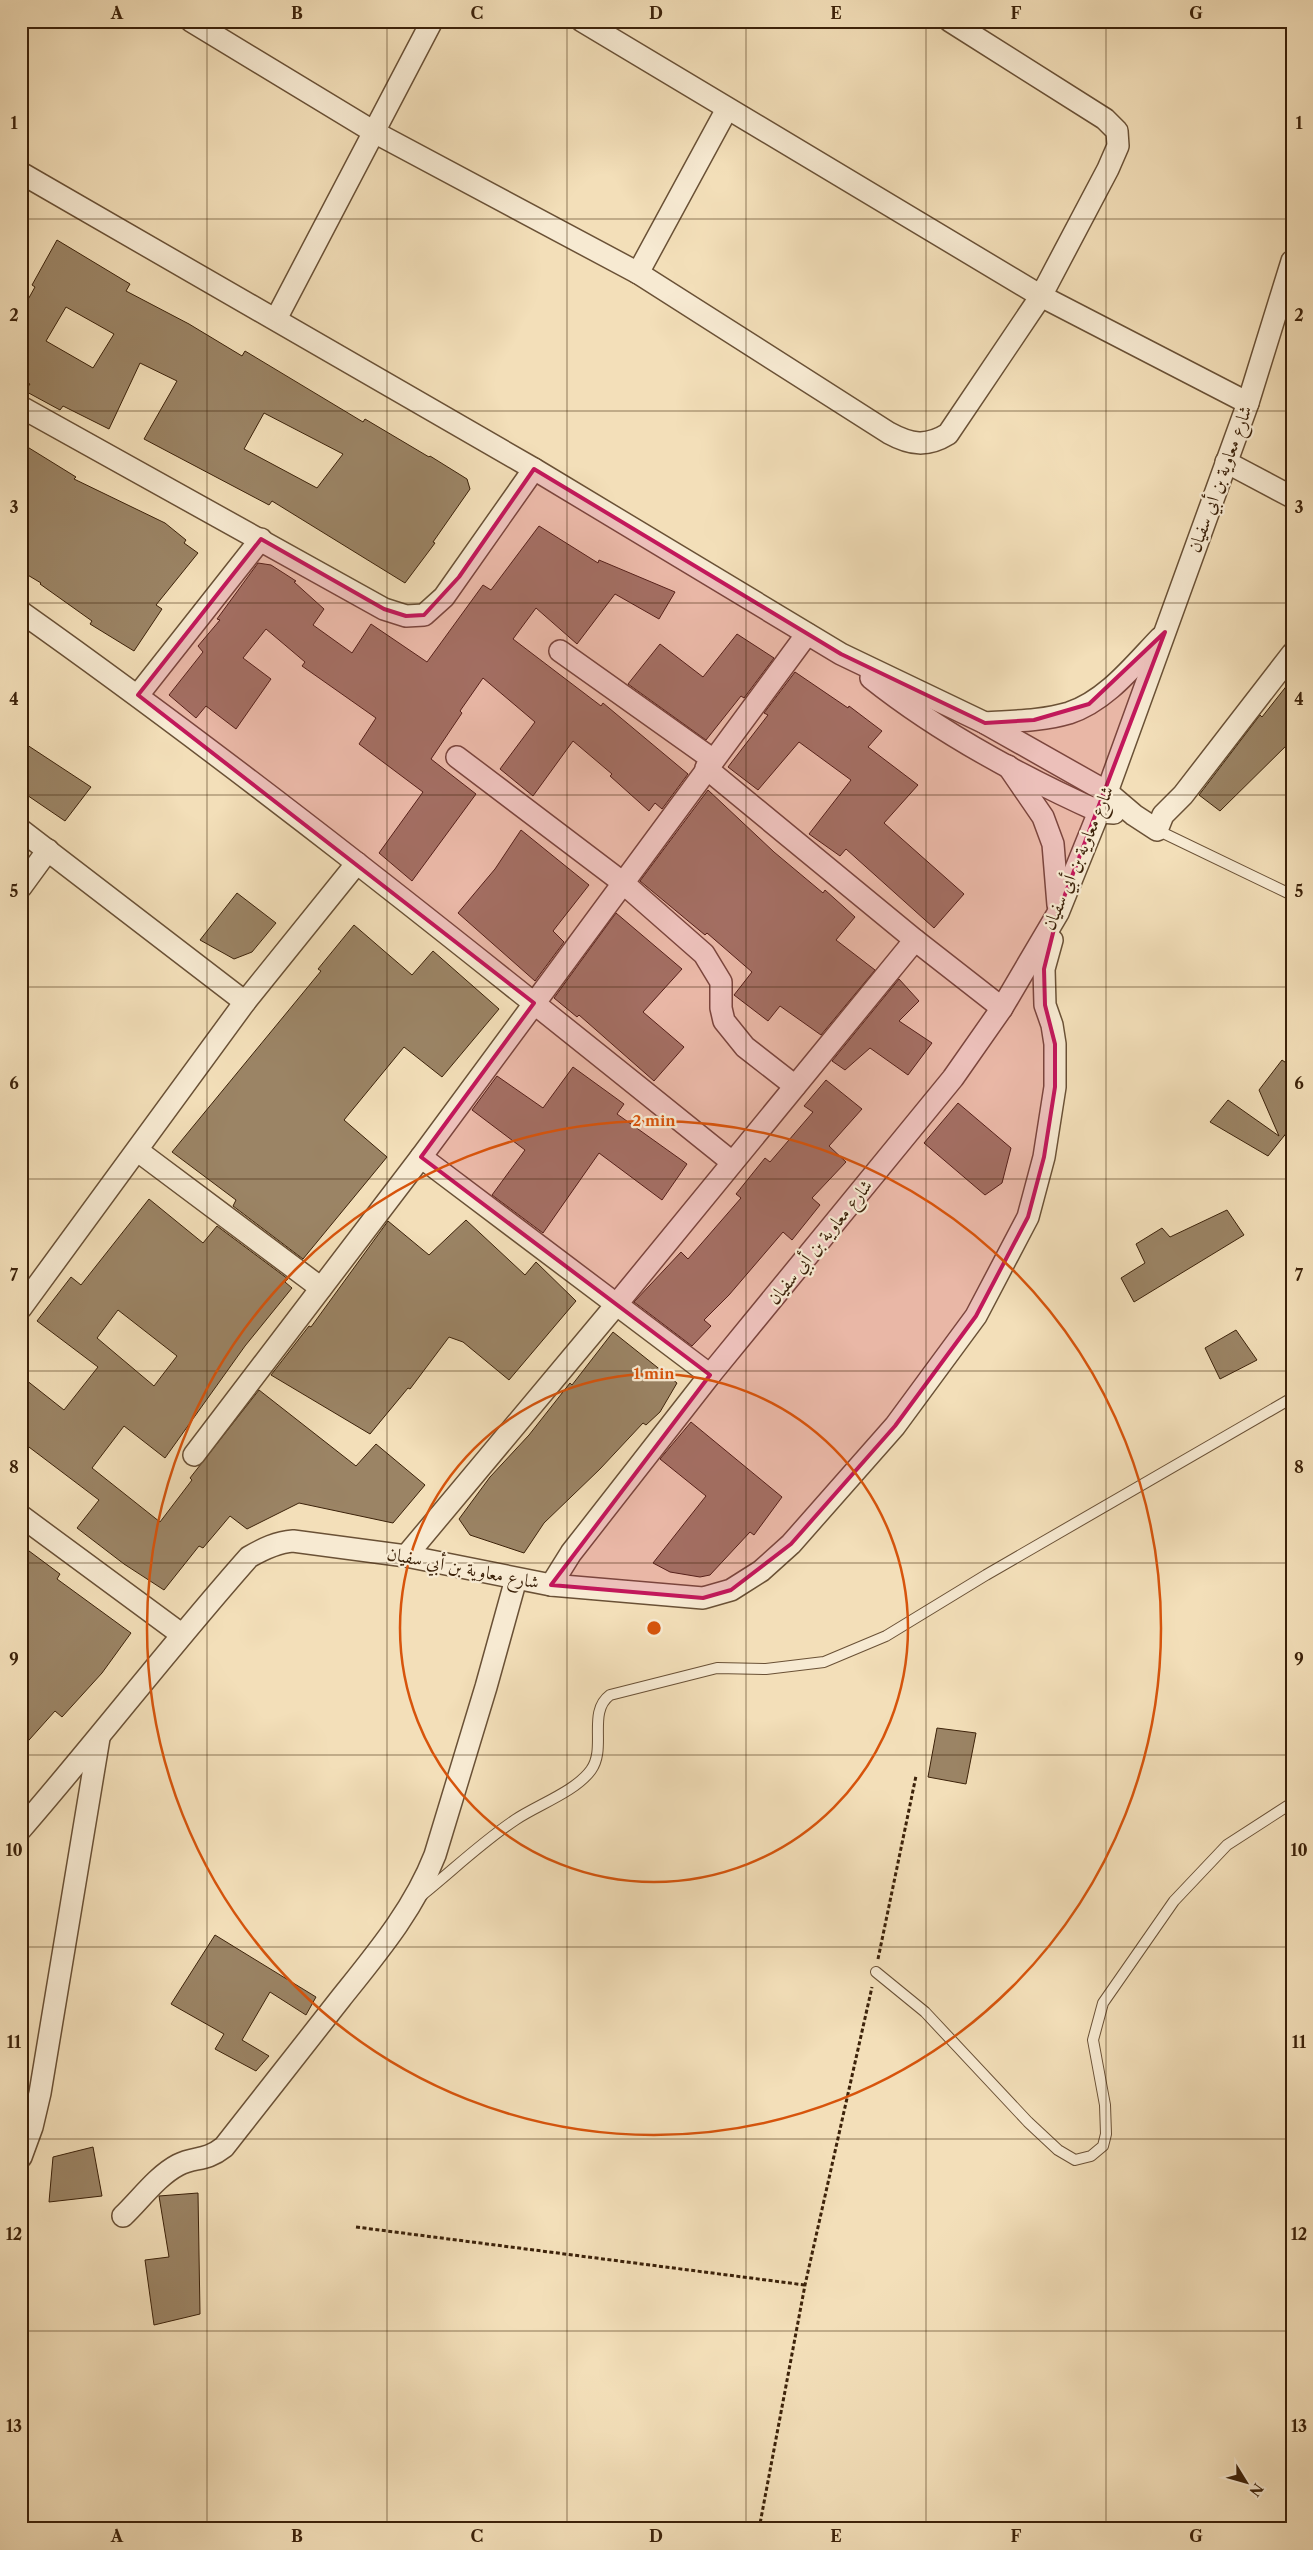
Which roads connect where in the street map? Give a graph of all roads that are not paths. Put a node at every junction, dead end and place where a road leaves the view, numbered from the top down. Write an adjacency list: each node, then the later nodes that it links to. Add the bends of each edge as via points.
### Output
1 (191, 21): 6 (street)
2 (432, 21): 6 (street)
3 (582, 21): 5 (street)
4 (950, 21): 10 (street, via 1105,118 1117,131 1118,146 1108,169)
5 (727, 109): 9 (street); 10 (street)
6 (374, 132): 9 (street); 11 (street)
7 (21, 173): 11 (street)
8 (1292, 261): 12 (street, شارع معاوية بن أبي سفيان)
9 (638, 273): 10 (street, via 889,433 914,444 937,440 948,434)
10 (1041, 296): 12 (street)
11 (276, 319): 15 (street)
12 (1248, 403): 14 (street, شارع معاوية بن أبي سفيان)
13 (21, 407): 17 (street)
14 (1226, 462): 16 (street); 19 (street, شارع معاوية بن أبي سفيان)
15 (534, 469): 17 (street, via 460,577 424,614 406,616 384,609); 20 (street)
16 (1292, 497)
17 (260, 539): 24 (street)
18 (21, 612): 24 (street)
19 (1165, 632): 25 (street, via 1128,671 1089,704 1069,713 1034,720); 29 (street, شارع معاوية بن أبي سفيان)
20 (807, 634): 22 (street); 27 (street)
21 (560, 651): 27 (street)
22 (842, 654): 25 (street); 28 (street, via 888,692 959,739)
23 (1292, 654): 31 (street, via 1164,815)
24 (138, 695): 33 (street)
25 (985, 723): 29 (street)
26 (457, 757): 34 (street)
27 (709, 764): 34 (street); 38 (street)
28 (1008, 766): 29 (street); 37 (street, via 1043,816 1054,844)
29 (1104, 802): 31 (street, via 1134,815); 37 (street, شارع معاوية بن أبي سفيان)
30 (21, 830): 32 (street)
31 (1157, 830): 36 (lane)
32 (48, 850): 35 (street); 39 (street)
33 (357, 863): 39 (street); 40 (street)
34 (622, 882): 40 (street); 42 (street, via 704,954 721,982 724,1021 745,1047)
35 (21, 887)
36 (1292, 895)
37 (1058, 913): 41 (street, شارع معاوية بن أبي سفيان); 55 (street, via 1044,969 1045,1005 1055,1044 1055,1087 1044,1157 1028,1217 976,1316 895,1426 791,1544 761,1571 731,1590 703,1598)
38 (915, 940): 41 (street); 42 (street)
39 (245, 1002): 43 (street)
40 (534, 1003): 44 (street); 45 (street)
41 (1002, 1008): 49 (street, شارع معاوية بن أبي سفيان, via 953,1078)
42 (795, 1086): 45 (street)
43 (138, 1151): 46 (street); 48 (street)
44 (421, 1156): 46 (street); 47 (street)
45 (732, 1162): 47 (street)
46 (321, 1288): 51 (street)
47 (616, 1306): 49 (street); 53 (street)
48 (21, 1308)
49 (710, 1375): 55 (street, شارع معاوية بن أبي سفيان, via 571,1553)
50 (1292, 1398): 60 (lane, via 1147,1480 886,1636 824,1662 766,1669 716,1668 610,1695 599,1709 596,1760 591,1770 579,1782 514,1820)
51 (194, 1455)
52 (21, 1516): 56 (street)
53 (406, 1556): 54 (street, شارع معاوية بن أبي سفيان); 56 (street, شارع معاوية بن أبي سفيان, via 293,1541 272,1546 249,1556)
54 (516, 1579): 55 (street, شارع معاوية بن أبي سفيان); 60 (street, via 435,1855)
55 (551, 1585)
56 (181, 1634): 57 (street, شارع معاوية بن أبي سفيان)
57 (99, 1738): 59 (street, شارع معاوية بن أبي سفيان); 62 (street, via 40,2093)
58 (1292, 1803): 61 (lane, via 1227,1844 1174,1901 1103,2003 1093,2040 1105,2105 1106,2134 1103,2146 1091,2156 1075,2160 1058,2150 925,2012)
59 (21, 1829)
60 (413, 1902): 63 (street, via 224,2147 214,2156 176,2166)
61 (876, 1972)
62 (21, 2157)
63 (123, 2216)

